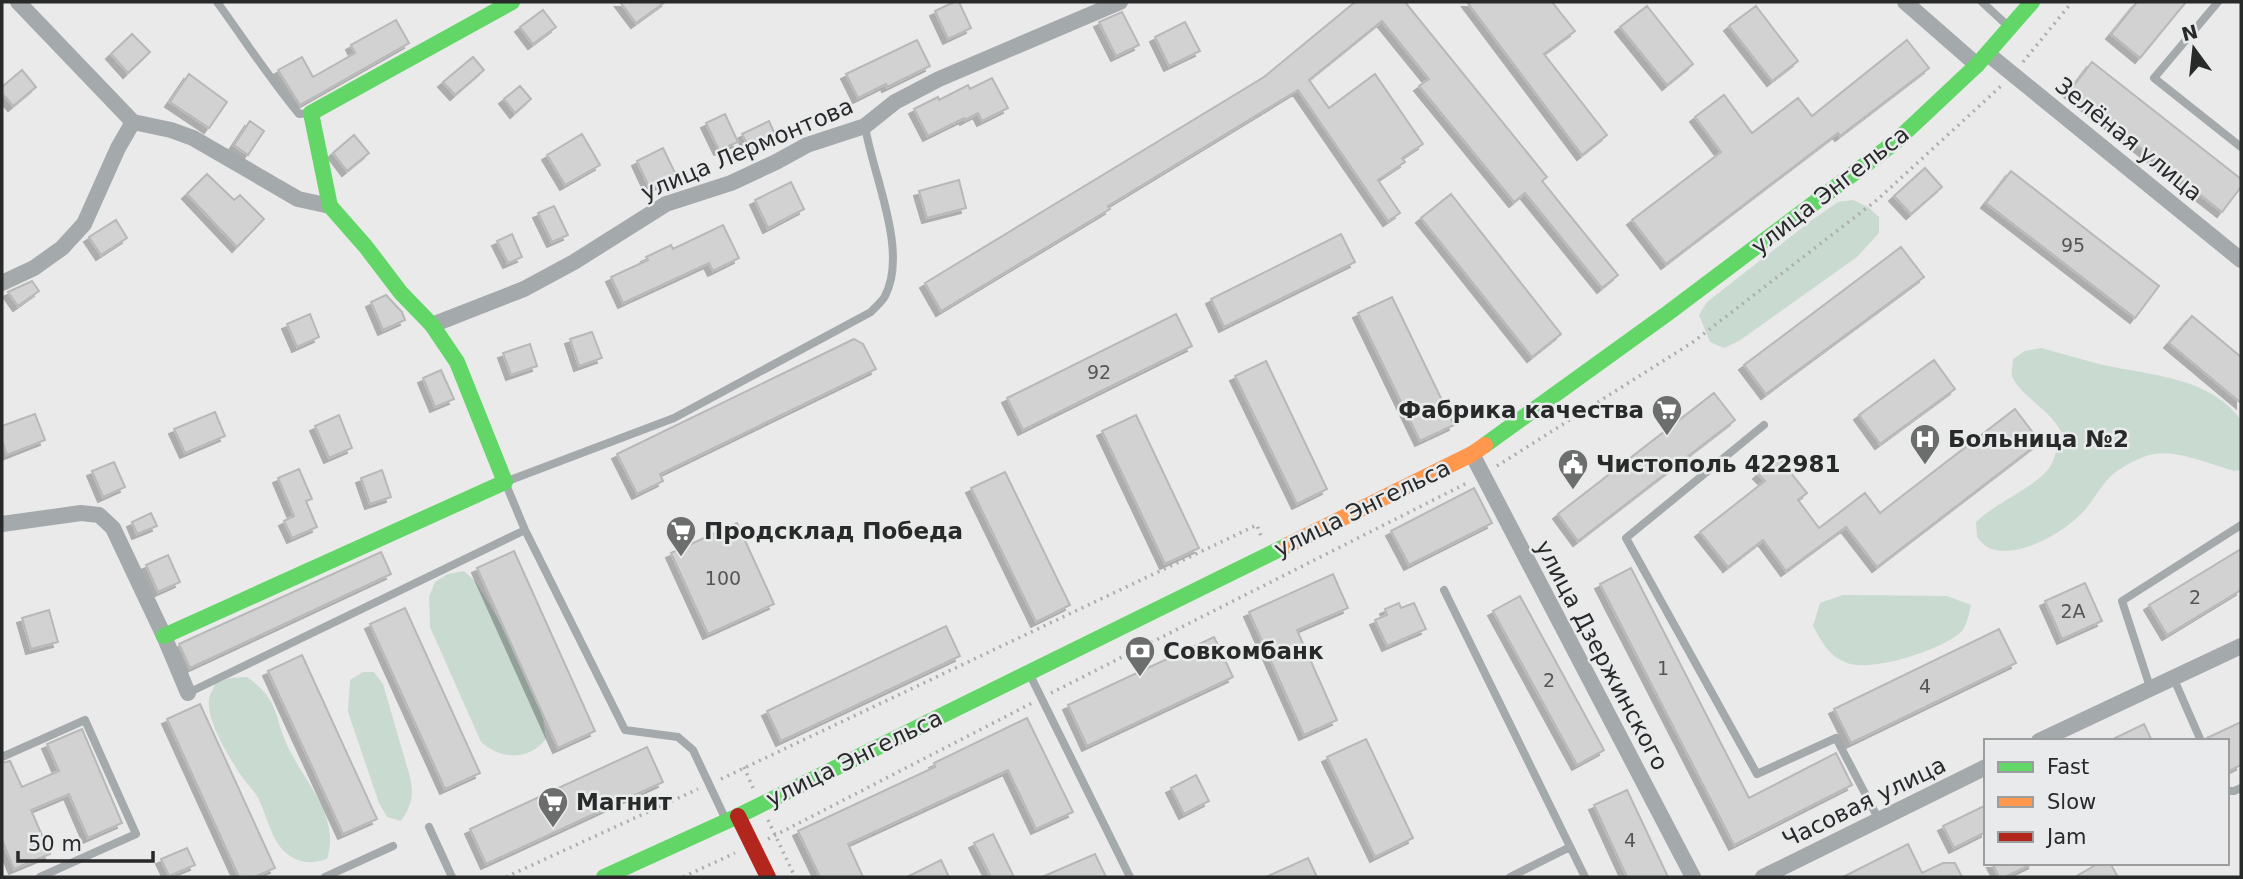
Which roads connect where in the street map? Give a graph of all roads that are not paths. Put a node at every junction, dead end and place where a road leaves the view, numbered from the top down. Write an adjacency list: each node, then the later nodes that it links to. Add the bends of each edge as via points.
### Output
1 (18, 2): 12 (street)
2 (217, 2): 11 (lane, via 299,114)
3 (512, 2): 11 (main road)
4 (1120, 2): 13 (street, улица Лермонтова, via 939,79 895,102)
5 (1905, 2): 10 (street, Зелёная улица)
6 (1982, 2): 9 (lane)
7 (2032, 2): 9 (main road, улица Энгельса)
8 (2218, 2): 14 (lane, via 2154,78)
9 (2010, 28): 10 (main road, улица Энгельса)
10 (1983, 60): 16 (street, Зелёная улица); 20 (main road, улица Энгельса, via 1883,152)
11 (311, 113): 15 (main road)
12 (133, 122): 15 (street, via 193,138 298,199); 17 (street, via 84,224 53,255)
13 (865, 126): 18 (street, улица Лермонтова, via 807,145 731,183 666,204 524,289); 21 (lane, via 892,252 885,297 871,312 674,418)
14 (2241, 146)
15 (330, 206): 18 (main road)
16 (2239, 254)
17 (2, 283)
18 (432, 325): 21 (main road, via 457,362)
19 (1764, 425): 37 (lane, via 1626,538 1757,774 1836,738)
20 (1472, 454): 28 (main road, улица Энгельса); 49 (street, улица Дзержинского)
21 (505, 482): 24 (lane); 26 (main road)
22 (2, 524): 26 (street, via 81,513 99,515 113,528)
23 (2241, 525): 30 (lane, via 2122,601)
24 (525, 530): 31 (lane); 36 (lane, via 625,730 678,737 693,750)
25 (1444, 590): 40 (lane)
26 (164, 636): 31 (street)
27 (2241, 646): 29 (street)
28 (1028, 673): 36 (main road, улица Энгельса); 46 (lane)
29 (2173, 677): 30 (street); 33 (lane)
30 (2150, 687): 32 (street)
31 (188, 693)
32 (2043, 739)
33 (2200, 739)
34 (2, 757): 41 (lane, via 85,720 136,834)
35 (1984, 768): 37 (street, Часовая улица)
36 (732, 818): 44 (main road, улица Энгельса); 45 (main road)
37 (1879, 820): 50 (street, Часовая улица)
38 (429, 827): 43 (lane)
39 (393, 846): 42 (lane)
40 (1570, 847): 47 (lane); 48 (lane)
41 (40, 877)
42 (325, 877)
43 (452, 877)
44 (604, 877)
45 (768, 877)
46 (1130, 877)
47 (1510, 877)
48 (1585, 877)
49 (1693, 877)
50 (1763, 877)

